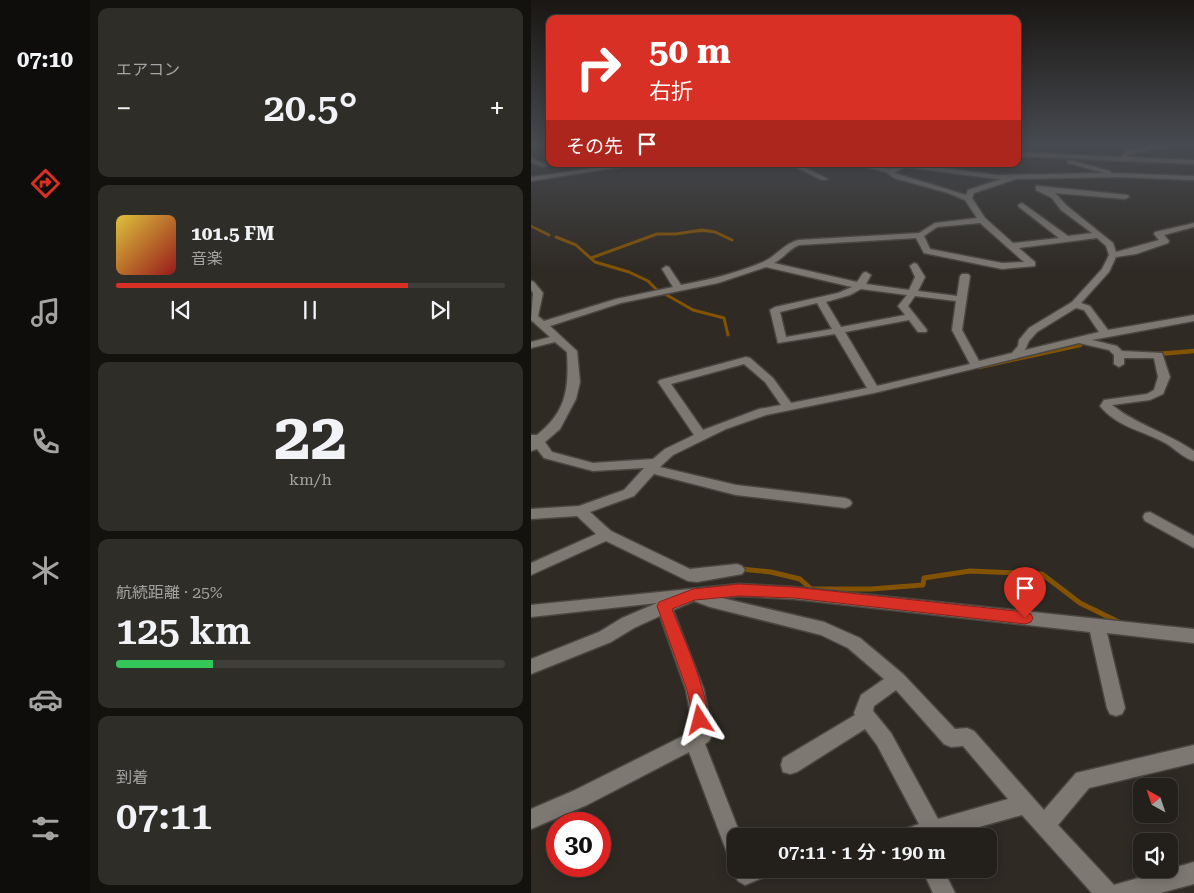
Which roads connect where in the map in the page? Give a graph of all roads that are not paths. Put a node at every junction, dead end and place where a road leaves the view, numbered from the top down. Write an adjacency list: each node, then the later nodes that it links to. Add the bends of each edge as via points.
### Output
1 (930, 186): 5 (street)
2 (989, 186): 5 (street, via 971,192)
3 (1039, 188): 4 (street); 9 (street, via 1055,196 1064,208)
4 (1125, 197)
5 (968, 198): 7 (street)
6 (1022, 205): 11 (street)
7 (982, 220): 10 (street, via 935,225); 12 (street)
8 (1194, 225): 13 (street, via 1158,234 1165,241)
9 (1099, 234): 11 (street); 13 (street, via 1110,245)
10 (919, 235): 12 (street, via 927,251 1002,266 1032,264); 14 (street, via 798,243 787,247 782,255)
11 (1065, 239): 12 (street)
12 (1012, 246)
13 (1113, 255): 25 (street, via 1106,270)
14 (766, 264): 20 (street); 21 (street)
15 (678, 266): 21 (street, via 662,270)
16 (915, 266): 22 (street, via 920,278)
17 (866, 275): 20 (street)
18 (965, 276): 23 (street)
19 (531, 284): 26 (street, via 538,293)
20 (861, 286): 22 (street); 24 (street, via 852,292)
21 (679, 289): 29 (street, via 619,301)
22 (912, 294): 23 (street); 27 (street, via 903,306)
23 (960, 299): 37 (street, via 957,330)
24 (820, 300): 31 (street); 31 (street, via 775,310 782,341)
25 (1075, 304): 32 (street, via 1087,308); 36 (street, via 1033,330)
26 (532, 315): 29 (street)
27 (912, 317): 30 (street); 31 (street)
28 (1194, 318): 32 (street)
29 (543, 325): 33 (street)
30 (922, 330)
31 (839, 332): 38 (street)
32 (1105, 334): 34 (street)
33 (558, 338): 35 (street); 41 (street, via 572,351 574,382 570,399 555,426)
34 (1081, 340): 36 (street); 42 (street, via 1113,348 1119,359 1158,356 1164,376 1159,392 1150,397 1108,402 1106,406 1122,419 1171,441)
35 (531, 345)
36 (1016, 355): 37 (street)
37 (976, 365): 38 (street)
38 (874, 390): 39 (street)
39 (789, 408): 40 (street, via 763,412); 40 (street, via 769,380 746,360 664,382)
40 (701, 436): 43 (street, via 669,452)
41 (533, 442): 43 (street, via 548,455 593,467)
42 (1194, 457)
43 (653, 466): 44 (street, via 735,490); 45 (street, via 629,493)
44 (845, 503)
45 (579, 512): 46 (street); 48 (street)
46 (531, 514)
47 (1150, 517): 49 (street)
48 (606, 535): 50 (street); 52 (street, via 688,575)
49 (1194, 543)
50 (531, 569)
51 (737, 570): 52 (street)
52 (697, 576): 53 (street)
53 (693, 594): 54 (street); 55 (street); 56 (street, via 739,590 794,593); 59 (street, via 824,629 854,643)
54 (664, 606): 58 (street, via 605,637); 62 (street, via 695,690 703,735)
55 (531, 611)
56 (1097, 626): 57 (street); 60 (street)
57 (1194, 636)
58 (531, 667)
59 (897, 679): 61 (street, via 867,701 863,713); 65 (street, via 951,738 967,737)
60 (1116, 708)
61 (867, 718): 64 (street); 69 (street, via 883,739)
62 (694, 740): 66 (street); 68 (street)
63 (1194, 754): 67 (street, via 1083,780)
64 (790, 765)
65 (1025, 804): 67 (street); 70 (street)
66 (531, 819)
67 (1045, 825): 74 (street)
68 (727, 828)
69 (917, 828)
70 (940, 828)
71 (1194, 873): 75 (street)
72 (936, 878): 73 (street)
73 (944, 893)
74 (1107, 893)
75 (1119, 893)

